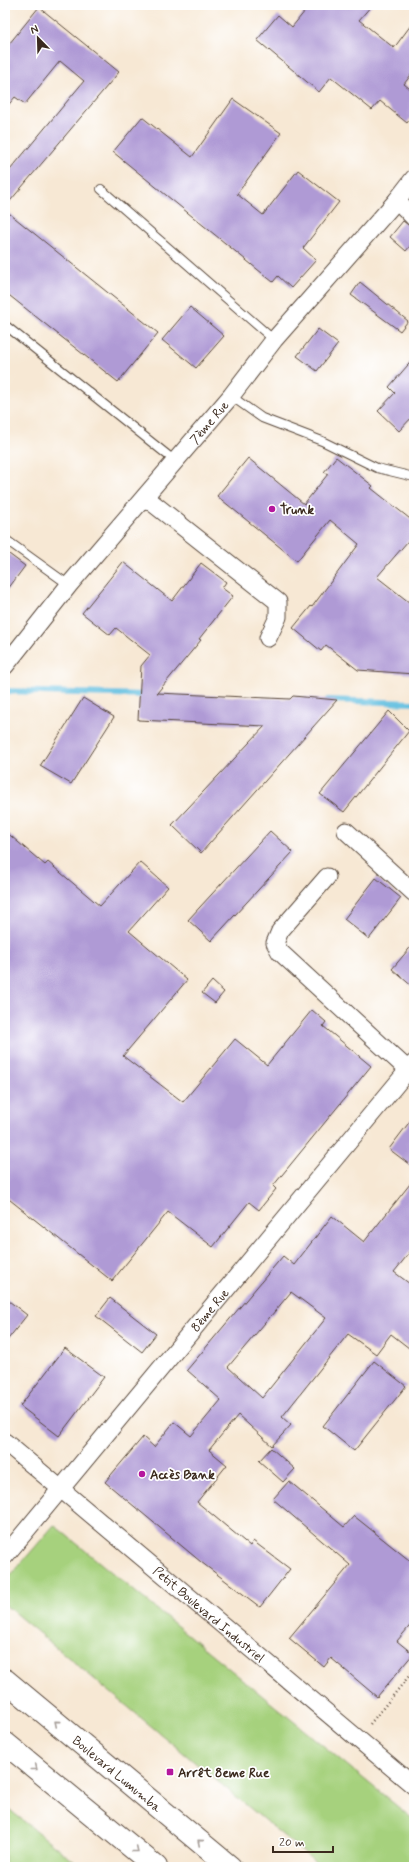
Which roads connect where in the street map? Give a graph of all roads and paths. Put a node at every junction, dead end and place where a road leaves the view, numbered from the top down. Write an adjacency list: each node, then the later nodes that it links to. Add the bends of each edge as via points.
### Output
1 (414, 178): 3 (street, 7ème Rue)
2 (101, 189): 6 (lane)
3 (397, 200): 4 (street); 6 (street, 7ème Rue)
4 (414, 218)
5 (5, 325): 8 (lane)
6 (274, 340): 7 (street, 7ème Rue)
7 (231, 396): 8 (street, 7ème Rue); 9 (lane, via 262,418 322,441 377,468)
8 (175, 461): 10 (street, 7ème Rue)
9 (414, 477)
10 (145, 498): 12 (street, 7ème Rue); 13 (street, via 278,602 278,617)
11 (5, 539): 12 (lane)
12 (69, 585): 14 (street, 7ème Rue)
13 (268, 638)
14 (7, 663)
15 (346, 830): 17 (street)
16 (327, 877): 18 (street, via 280,931 275,943 280,952)
17 (414, 892)
18 (411, 1066): 20 (street, 8ème Rue)
19 (5, 1442): 20 (street, Petit Boulevard Industriel)
20 (62, 1488): 21 (street, 8ème Rue); 24 (street, Petit Boulevard Industriel)
21 (5, 1556)
22 (414, 1670): 24 (path)
23 (5, 1680): 28 (highway, Boulevard Lumumba, one-way to 23)
24 (358, 1738): 26 (street, Petit Boulevard Industriel)
25 (5, 1743): 27 (highway, one-way to 27)
26 (414, 1786)
27 (156, 1867)
28 (230, 1867)

